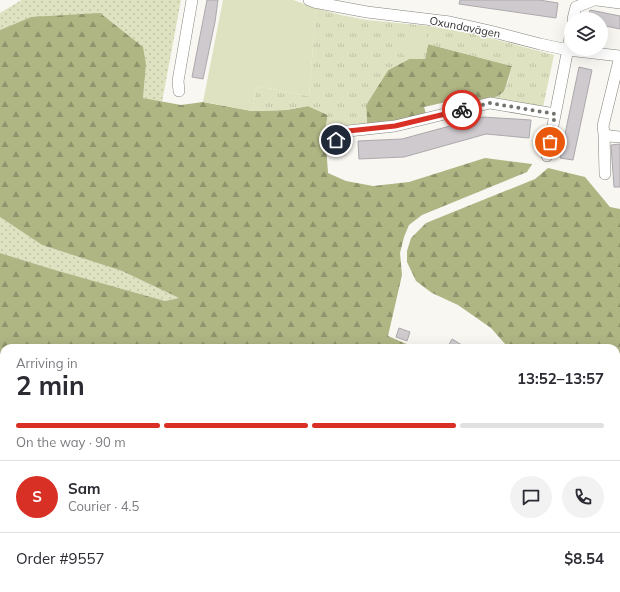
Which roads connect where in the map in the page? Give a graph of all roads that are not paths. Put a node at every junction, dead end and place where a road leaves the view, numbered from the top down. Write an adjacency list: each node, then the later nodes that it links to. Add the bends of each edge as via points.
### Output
1 (192, 0): 12 (street, via 178,81)
2 (309, 0): 7 (street, Oxundavägen, via 367,12 450,22)
3 (594, 0): 6 (street, via 576,7)
4 (597, 0): 5 (street)
5 (620, 3)
6 (575, 12)
7 (564, 49)
8 (608, 55): 10 (street, Oxundavägen)
9 (567, 56): 13 (street)
10 (620, 56): 11 (street)
11 (617, 84): 14 (street, via 603,126)
12 (179, 91)
13 (555, 114): 16 (street, via 490,103 395,126 348,131); 17 (street)
14 (604, 134): 15 (street); 18 (street)
15 (620, 137)
16 (336, 140)
17 (547, 156)
18 (605, 174)

